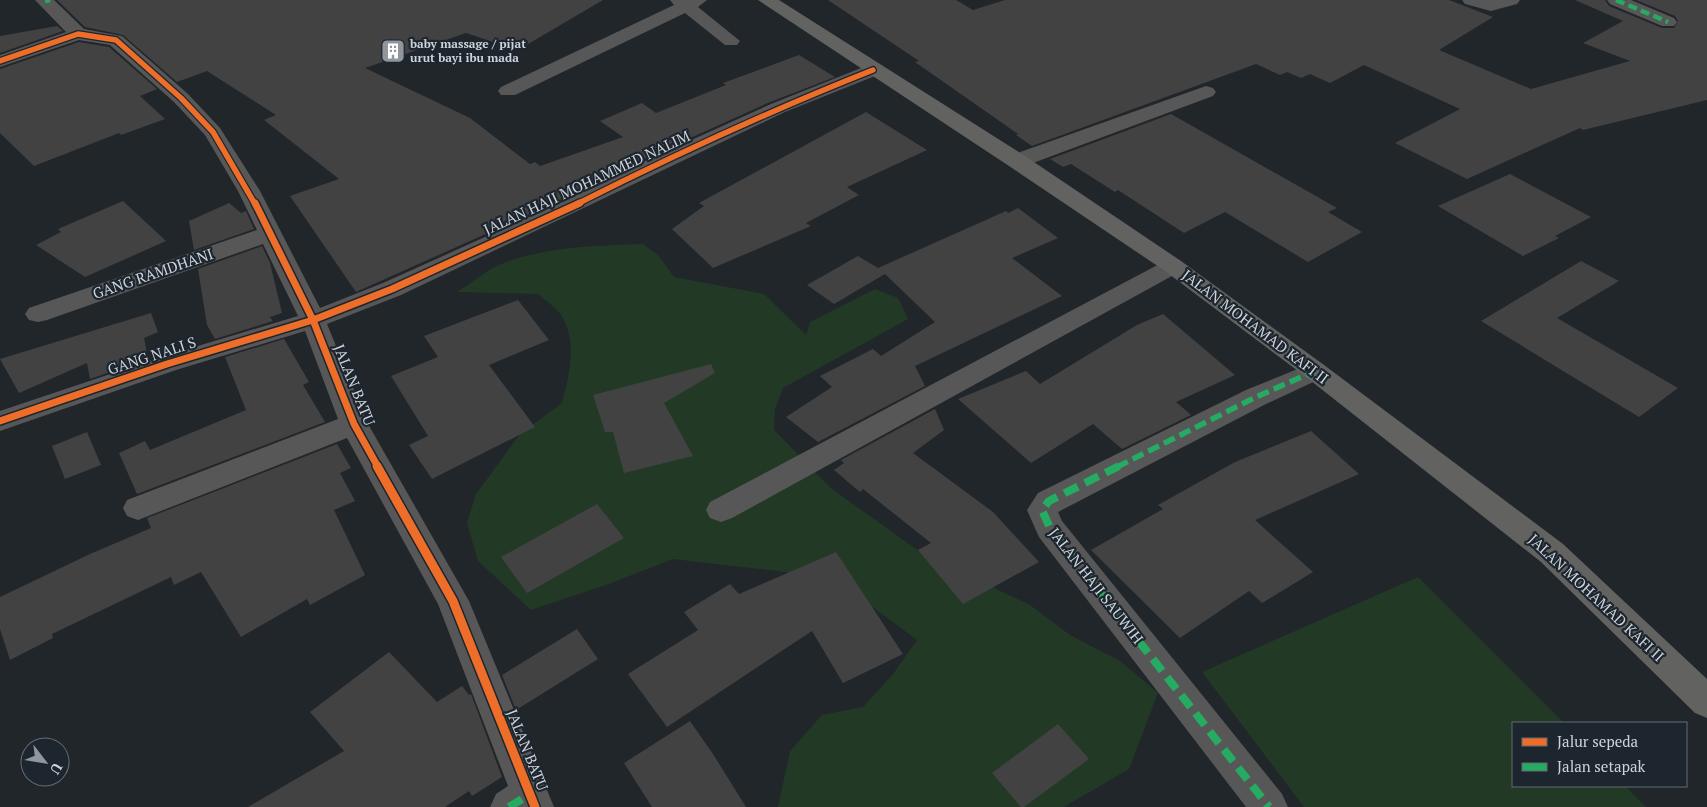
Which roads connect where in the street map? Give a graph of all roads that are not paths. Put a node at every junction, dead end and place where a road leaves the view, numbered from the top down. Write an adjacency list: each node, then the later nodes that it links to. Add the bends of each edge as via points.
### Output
1 (46, 0): 8 (street)
2 (767, 0): 11 (main road, JALAN MOHAMAD KAFI II)
3 (1470, 0): 4 (street, via 1491,6)
4 (1511, 0)
5 (1616, 0): 7 (street)
6 (687, 2): 9 (street); 12 (street)
7 (1668, 22)
8 (78, 34): 10 (street); 15 (street, JALAN BATU, via 116,40 182,98 213,132 249,191)
9 (732, 41)
10 (0, 62)
11 (866, 72): 14 (main road, JALAN MOHAMAD KAFI II); 18 (street, JALAN HAJI MOHAMMED NALIM, via 688,149 575,205 392,288)
12 (508, 91)
13 (1206, 92): 14 (street)
14 (1017, 161): 16 (main road, JALAN MOHAMAD KAFI II)
15 (269, 234): 17 (street, GANG RAMDHANI); 18 (street, JALAN BATU)
16 (1155, 275): 19 (main road, JALAN MOHAMAD KAFI II); 23 (street)
17 (38, 314)
18 (313, 320): 20 (street, GANG NALI S, via 159,367); 21 (street, JALAN BATU)
19 (1316, 371): 24 (main road, JALAN MOHAMAD KAFI II, via 1552,553); 26 (street, JALAN HAJI SAUWIH, via 1256,397 1049,501 1042,510 1050,528)
20 (0, 421)
21 (354, 424): 22 (street); 25 (street, JALAN BATU, via 453,600)
22 (138, 508)
23 (721, 510)
24 (1707, 702)
25 (525, 803)
26 (1268, 807)

